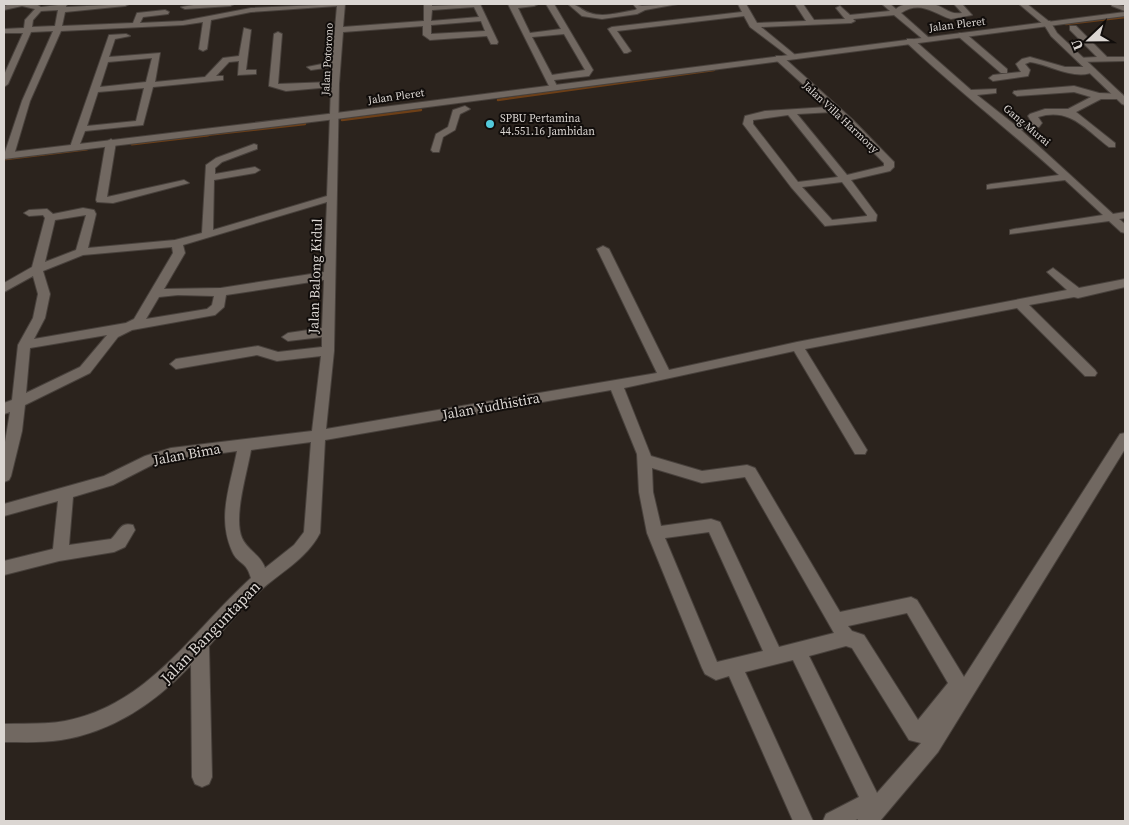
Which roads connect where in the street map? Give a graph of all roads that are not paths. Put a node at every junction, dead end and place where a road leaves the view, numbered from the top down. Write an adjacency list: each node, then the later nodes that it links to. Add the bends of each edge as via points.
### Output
1 (125, 4): 22 (street)
2 (230, 4): 18 (street)
3 (341, 4): 34 (street, via 251,10); 46 (street, Jalan Potorono)
4 (471, 4): 19 (street); 35 (street, via 478,6)
5 (534, 4): 17 (street)
6 (550, 4): 47 (street)
7 (572, 4): 20 (street, via 576,11 597,17 612,12 637,12)
8 (670, 4): 9 (street); 20 (street)
9 (674, 4)
10 (799, 4): 36 (street)
11 (887, 4): 21 (street); 30 (street)
12 (922, 4): 30 (street, via 903,7)
13 (928, 4): 14 (street, via 951,17 968,15)
14 (958, 4)
15 (1023, 4): 37 (street)
16 (1115, 4): 28 (street)
17 (513, 5): 51 (street)
18 (185, 6): 39 (street, via 178,19)
19 (429, 6): 40 (street)
20 (639, 6)
21 (838, 6): 33 (street)
22 (62, 7): 26 (street); 43 (street)
23 (4, 8): 26 (street, via 32,4)
24 (704, 8): 32 (street)
25 (744, 8): 27 (street); 32 (street); 41 (street)
26 (39, 9): 44 (street, via 30,18)
27 (723, 10)
28 (1125, 10)
29 (165, 12): 38 (street, via 140,15)
30 (896, 13): 33 (street); 54 (street)
31 (1125, 14): 37 (street, Jalan Pleret)
32 (713, 17): 58 (street, via 612,29)
33 (849, 17): 36 (street, via 851,21 847,22)
34 (207, 18): 39 (street); 57 (street)
35 (483, 19): 40 (street); 49 (street)
36 (812, 23): 41 (street)
37 (1048, 23): 52 (street, Jalan Pleret); 64 (street, via 1054,34)
38 (136, 24): 39 (street); 43 (street)
39 (164, 24)
40 (428, 24): 46 (street); 49 (street, via 427,35 430,38)
41 (753, 25): 59 (street)
42 (1073, 28): 65 (street)
43 (58, 29): 44 (street); 98 (street, via 26,101)
44 (28, 30): 48 (street); 75 (street)
45 (246, 30): 60 (street)
46 (340, 30): 66 (street, Jalan Potorono)
47 (566, 31): 51 (street); 74 (street, via 589,72)
48 (4, 32)
49 (489, 32): 56 (street)
50 (278, 34): 78 (street, via 273,86)
51 (529, 35): 74 (street)
52 (962, 35): 54 (street, Jalan Pleret); 69 (street)
53 (126, 36): 63 (street, via 112,37)
54 (925, 39): 55 (street, Jalan Pleret)
55 (910, 41): 59 (street, Jalan Pleret); 81 (street, Gang Murai)
56 (494, 42)
57 (203, 49)
58 (627, 51)
59 (791, 56): 61 (street, Jalan Pleret)
60 (243, 58): 70 (street, via 241,73); 73 (street, via 226,60)
61 (778, 58): 74 (street, Jalan Pleret); 87 (street, Jalan Villa Harmony)
62 (1125, 59): 65 (street)
63 (105, 60): 77 (street, via 157,55); 79 (street)
64 (1081, 60): 65 (street); 68 (street)
65 (1105, 60)
66 (337, 64): 67 (street); 76 (street, Jalan Potorono)
67 (311, 67)
68 (1092, 70): 72 (street, via 1060,69 1038,60 1024,61 1020,64 1026,70 1025,74); 86 (street)
69 (1004, 71)
70 (253, 72)
71 (220, 78): 73 (street)
72 (993, 78)
73 (207, 80): 77 (street)
74 (551, 82): 85 (street, Jalan Pleret)
75 (4, 84)
76 (335, 84): 78 (street); 90 (street, Jalan Potorono)
77 (150, 85): 79 (street); 92 (street, via 140,123)
78 (286, 88): 84 (street)
79 (94, 90): 92 (street)
80 (993, 91): 81 (street)
81 (969, 93): 91 (street, Gang Murai)
82 (1017, 93): 83 (street, via 1074,89)
83 (1099, 96): 86 (street); 88 (street)
84 (286, 98)
85 (463, 98): 90 (street, Jalan Pleret); 97 (street, via 466,113 456,112 452,128 439,136)
86 (1122, 99)
87 (836, 109): 89 (street); 102 (street, Jalan Villa Harmony, via 889,162 886,169)
88 (1070, 112): 91 (street, via 1040,114 1033,116 1036,125); 94 (street)
89 (792, 114): 102 (street); 104 (street, via 759,115 747,121)
90 (336, 116): 93 (street, Jalan Pleret); 106 (street, Jalan Balong Kidul)
91 (1013, 128): 100 (street, Gang Murai)
92 (81, 129): 95 (street)
93 (111, 142): 95 (street, Jalan Pleret); 103 (street, via 101,200)
94 (1112, 145)
95 (75, 147): 98 (street, Jalan Pleret)
96 (254, 147): 101 (street, via 212,164)
97 (436, 150)
98 (7, 155)
99 (255, 170): 101 (street)
100 (1068, 177): 105 (street); 109 (street, Gang Murai)
101 (210, 178): 113 (street)
102 (845, 179): 104 (street, Jalan Villa Harmony); 104 (street, via 872,219 830,224)
103 (184, 183)
104 (795, 184)
105 (991, 187)
106 (333, 197): 113 (street); 119 (street, Jalan Balong Kidul)
107 (29, 213): 110 (street, via 47,212)
108 (1125, 215): 109 (street)
109 (1109, 216): 111 (street, Gang Murai); 112 (street)
110 (50, 218): 116 (street, via 83,212 92,214); 117 (street)
111 (1125, 230)
112 (1014, 232)
113 (207, 234): 114 (street)
114 (175, 242): 116 (street); 123 (street, via 179,253)
115 (603, 249): 134 (street)
116 (81, 252): 117 (street)
117 (36, 270): 121 (street); 129 (street, via 44,294 39,318)
118 (1053, 272): 124 (street)
119 (331, 275): 122 (street); 127 (street, Jalan Balong Kidul)
120 (1125, 283): 124 (street, Jalan Yudhistira)
121 (4, 288)
122 (221, 292): 123 (street); 126 (street, via 218,307 210,312)
123 (155, 294): 126 (street, via 143,316)
124 (1078, 294): 125 (street, Jalan Yudhistira)
125 (1021, 305): 130 (street, Jalan Yudhistira); 133 (street)
126 (131, 327): 129 (street); 136 (street, via 114,334 86,370)
127 (328, 332): 128 (street); 131 (street, Jalan Balong Kidul)
128 (288, 336)
129 (24, 345): 136 (street)
130 (797, 346): 134 (street, Jalan Yudhistira); 141 (street)
131 (328, 351): 132 (street, via 277,357 258,350); 138 (street, Jalan Balong Kidul)
132 (176, 364)
133 (1090, 373)
134 (665, 376): 135 (street, Jalan Yudhistira)
135 (615, 383): 138 (street, Jalan Yudhistira); 142 (street)
136 (18, 404): 137 (street); 143 (street)
137 (4, 409)
138 (318, 436): 140 (street, Jalan Bima); 150 (street, Jalan Banguntapan, via 312,534 294,556)
139 (1125, 438): 161 (street, via 931,745)
140 (245, 446): 144 (street, Jalan Bima, via 171,454 108,480); 150 (street, via 231,520 241,553 255,563)
141 (860, 450)
142 (645, 460): 147 (street, via 646,492); 151 (street, via 702,477 749,471)
143 (4, 476)
144 (66, 491): 145 (street, Jalan Bima); 148 (street)
145 (4, 510)
146 (127, 530): 148 (street, via 114,545)
147 (656, 533): 155 (street, via 715,527); 156 (street, via 711,668 716,671)
148 (59, 554): 149 (street)
149 (4, 568)
150 (260, 580): 153 (street, Jalan Banguntapan)
151 (836, 621): 152 (street); 152 (street, via 911,605 958,684 916,734 858,641)
152 (846, 638): 154 (street)
153 (200, 645): 157 (street, Jalan Banguntapan, via 136,704 73,729); 158 (street)
154 (797, 650): 155 (street); 160 (street, via 870,799)
155 (774, 656): 156 (street)
156 (733, 666): 159 (street)
157 (4, 733)
158 (202, 777)
159 (803, 821)
160 (833, 821)
161 (867, 821)

